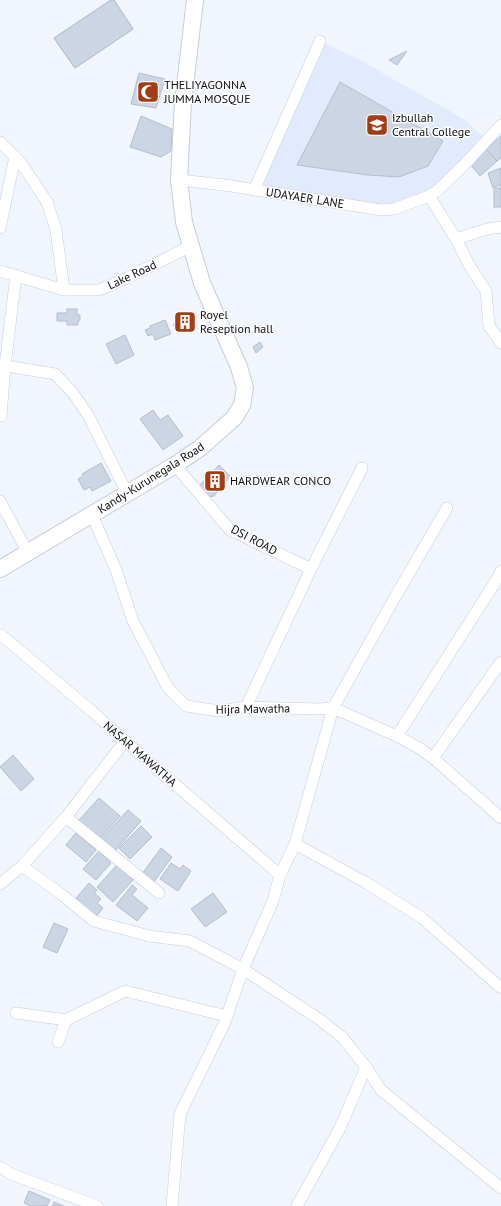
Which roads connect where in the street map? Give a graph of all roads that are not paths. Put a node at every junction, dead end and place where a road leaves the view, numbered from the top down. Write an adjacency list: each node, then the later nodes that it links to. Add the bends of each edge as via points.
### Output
1 (195, 0): 6 (highway, Kandy-Kurunegala Road, via 182,103)
2 (320, 41): 7 (street)
3 (501, 124): 8 (street, UDAYAER LANE, via 449,180)
4 (0, 142): 5 (street)
5 (14, 157): 10 (street); 15 (street, via 21,163 47,202 56,230)
6 (179, 180): 7 (street, UDAYAER LANE); 12 (highway, Kandy-Kurunegala Road, via 184,222)
7 (254, 190): 8 (street, UDAYAER LANE, via 381,210 394,209)
8 (429, 196): 11 (street)
9 (501, 227): 11 (street)
10 (0, 228)
11 (456, 239): 16 (street, via 486,291 489,326)
12 (191, 246): 15 (street, Lake Road, via 99,290); 19 (highway, Kandy-Kurunegala Road, via 202,283 239,367 245,388 242,405 234,418 200,448)
13 (0, 271): 14 (street, Lake Road)
14 (16, 275): 15 (street, Lake Road); 17 (street)
15 (64, 290)
16 (501, 343)
17 (3, 366): 18 (street); 21 (street, via 55,374 73,393 88,415)
18 (1, 416)
19 (175, 465): 21 (highway, Kandy-Kurunegala Road); 27 (street, DSI ROAD, via 230,530)
20 (362, 468): 27 (street)
21 (127, 493): 24 (highway, Kandy-Kurunegala Road)
22 (0, 501): 25 (street)
23 (447, 508): 32 (street)
24 (92, 515): 25 (highway, Kandy-Kurunegala Road); 31 (street, Hijra Mawatha, via 116,570 133,621 168,688 186,706 220,711)
25 (28, 553): 26 (highway, Kandy-Kurunegala Road)
26 (0, 569)
27 (311, 569): 31 (street)
28 (501, 571): 33 (street)
29 (0, 634): 34 (street, NASAR MAWATHA)
30 (501, 662): 35 (street)
31 (246, 707): 32 (street, Hijra Mawatha)
32 (333, 708): 33 (street, Hijra Mawatha); 38 (street)
33 (396, 736): 35 (street, Hijra Mawatha)
34 (125, 741): 36 (street); 40 (street, NASAR MAWATHA)
35 (433, 758): 37 (street, Hijra Mawatha)
36 (66, 817): 39 (street); 42 (street)
37 (501, 818)
38 (295, 844): 40 (street); 44 (street, via 365,882 422,918)
39 (22, 866): 41 (street); 43 (street, via 94,921 148,936 190,941)
40 (280, 875): 43 (street, via 273,901)
41 (0, 884)
42 (159, 894)
43 (243, 970): 46 (street); 49 (street, via 319,1019 342,1037)
44 (501, 988)
45 (16, 1013): 47 (street)
46 (227, 1016): 47 (street, via 125,991); 53 (street, via 180,1114)
47 (66, 1020): 48 (street)
48 (58, 1042)
49 (366, 1067): 51 (street, via 381,1090); 54 (street, via 340,1128)
50 (0, 1167): 52 (street, via 11,1174)
51 (501, 1187)
52 (97, 1206)
53 (172, 1206)
54 (297, 1206)

